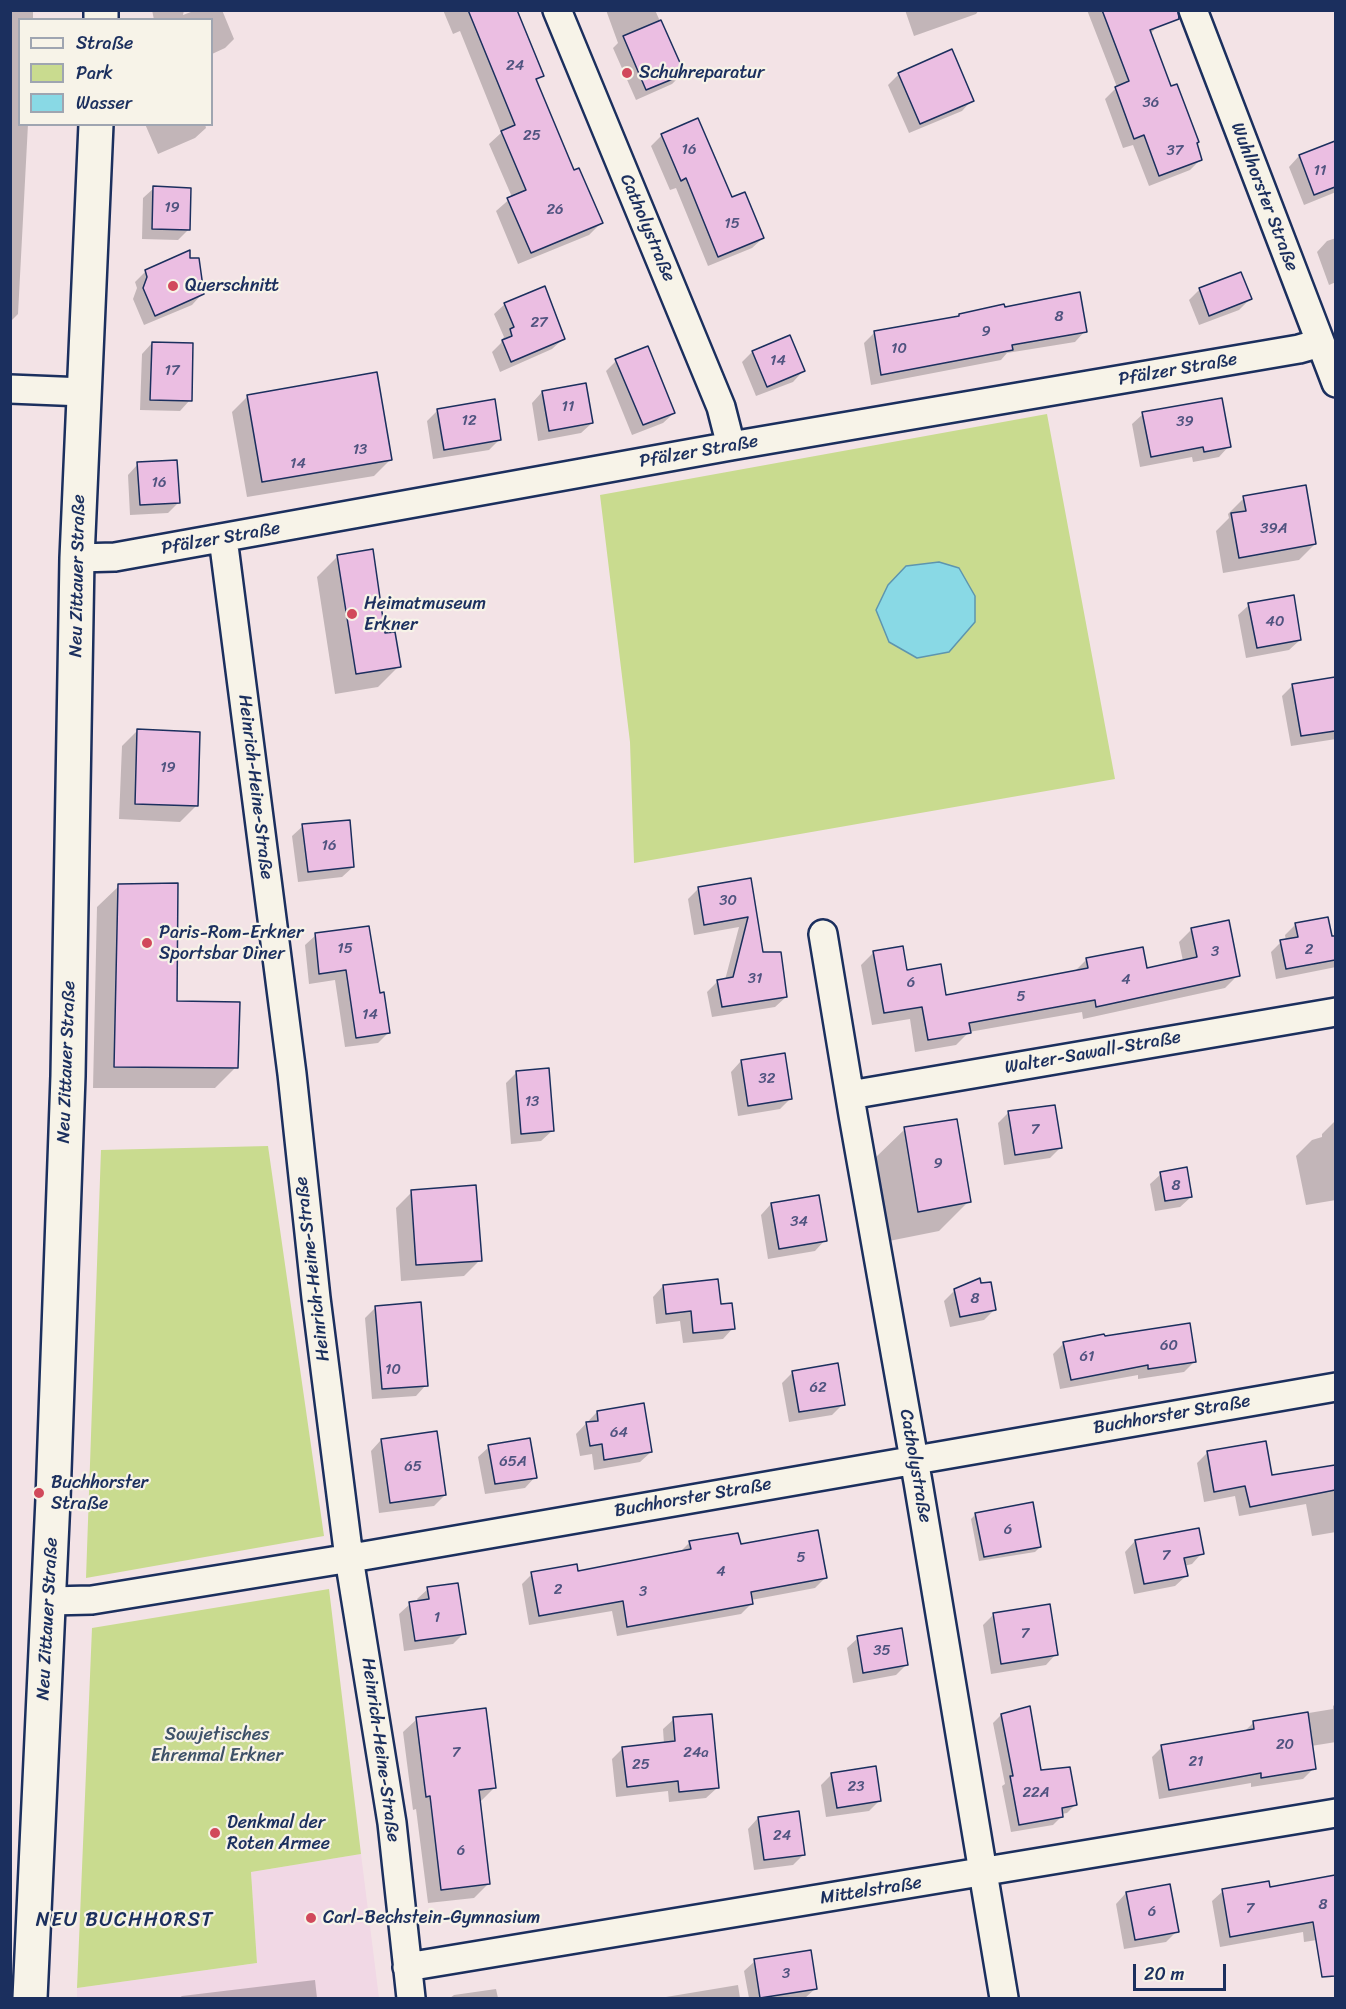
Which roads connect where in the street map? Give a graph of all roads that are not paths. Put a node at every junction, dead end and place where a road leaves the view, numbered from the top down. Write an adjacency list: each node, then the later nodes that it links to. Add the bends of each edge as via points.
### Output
1 (556, 10): 8 (street, Catholystraße, via 721,407)
2 (1193, 10): 4 (street, Wuhlhorster Straße)
3 (96, 126): 7 (main road, Neu Zittauer Straße)
4 (1320, 343): 5 (street, Wuhlhorster Straße); 8 (street, Pfälzer Straße)
5 (1335, 383)
6 (10, 389): 7 (street)
7 (84, 392): 10 (main road, Neu Zittauer Straße)
8 (731, 447): 9 (street, Pfälzer Straße)
9 (224, 538): 10 (street, Pfälzer Straße, via 115,557); 16 (street, Heinrich-Heine-Straße)
10 (77, 558): 17 (main road, Neu Zittauer Straße, via 68,1076)
11 (823, 934): 13 (street, Catholystraße)
12 (1335, 1012): 13 (street, Walter-Sawall-Straße)
13 (850, 1095): 15 (street, Catholystraße)
14 (1335, 1387): 15 (street, Buchhorster Straße)
15 (914, 1460): 16 (street, Buchhorster Straße); 19 (street, Catholystraße)
16 (349, 1557): 17 (street, Buchhorster Straße, via 92,1600); 20 (street, Heinrich-Heine-Straße, via 392,1823)
17 (49, 1601): 21 (main road, Neu Zittauer Straße)
18 (1335, 1813): 19 (street, Mittelstraße)
19 (983, 1872): 20 (street, Mittelstraße); 23 (street, Catholystraße)
20 (407, 1967): 22 (street, Heinrich-Heine-Straße)
21 (30, 1998)
22 (411, 1998)
23 (1004, 1998)

